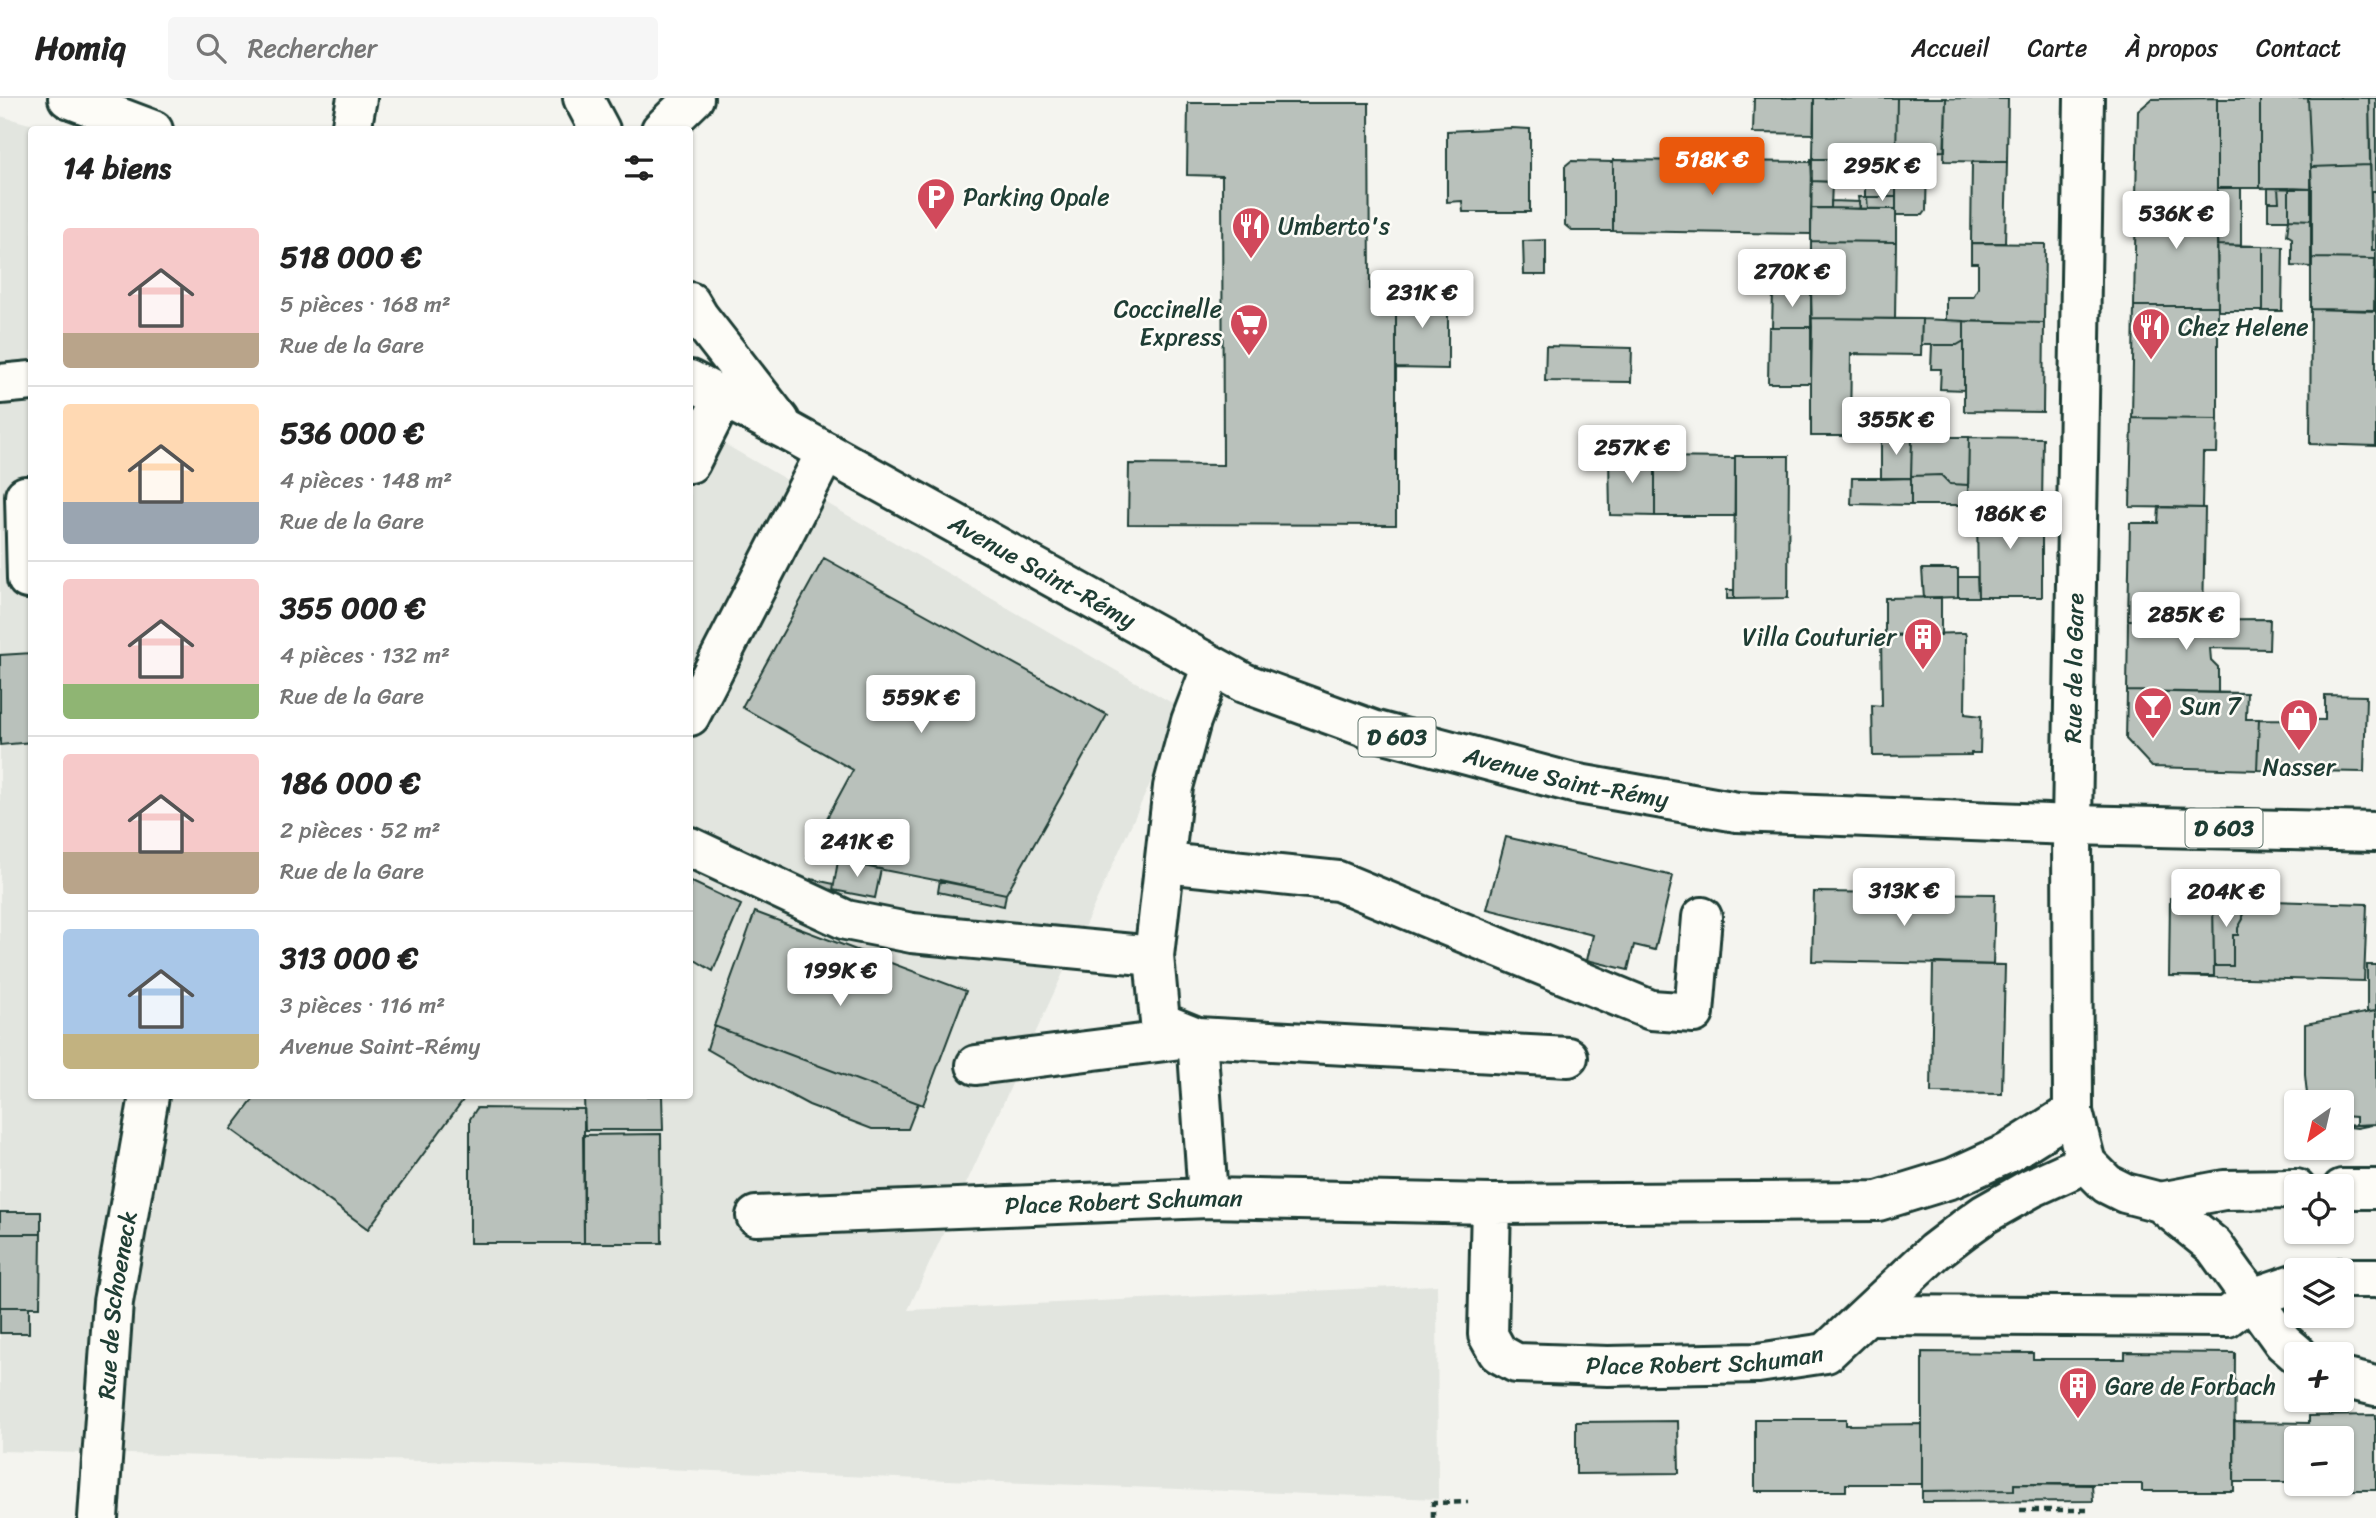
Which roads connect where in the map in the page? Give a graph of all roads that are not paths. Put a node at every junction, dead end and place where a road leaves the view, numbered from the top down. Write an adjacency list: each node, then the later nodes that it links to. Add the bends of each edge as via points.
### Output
1 (68, 98): 6 (main road)
2 (357, 98): 7 (main road)
3 (583, 98): 8 (main road)
4 (694, 98): 9 (main road)
5 (2084, 98): 22 (main road, Rue de la Gare)
6 (142, 126)
7 (352, 126)
8 (598, 126)
9 (665, 126)
10 (693, 307): 15 (main road, D 603)
11 (28, 381): 13 (main road)
12 (693, 382): 14 (main road, D 603)
13 (0, 384)
14 (723, 398): 15 (main road, D 603); 17 (main road)
15 (788, 431): 16 (main road, Avenue Saint-Rémy / D 603)
16 (826, 452): 20 (main road, Avenue Saint-Rémy / D 603); 21 (main road)
17 (693, 457)
18 (28, 496): 19 (main road)
19 (19, 567)
20 (1212, 666): 22 (main road, Avenue Saint-Rémy / D 603, via 1244,683 1373,730 1573,783 1737,812); 25 (main road, via 1173,787)
21 (693, 710)
22 (2072, 825): 23 (main road, Avenue Saint-Rémy / D 603); 32 (main road, Rue de la Gare)
23 (2376, 832)
24 (693, 848): 27 (main road, via 846,920 912,933)
25 (1165, 863): 26 (main road, via 1338,881 1651,1010 1694,1013); 27 (main road)
26 (1702, 917)
27 (1154, 956): 28 (main road, via 1160,1022)
28 (1197, 1037): 29 (main road); 30 (main road); 37 (main road)
29 (1568, 1057)
30 (976, 1065)
31 (148, 1099): 49 (main road, Rue de Schoeneck, via 113,1302)
32 (2073, 1112): 33 (main road); 39 (main road, Place Robert Schuman, via 2008,1153 1953,1178 1878,1201)
33 (2086, 1163): 38 (main road, via 2108,1184); 45 (main road, Place Robert Schuman, via 1985,1214 1934,1252)
34 (2284, 1189): 38 (main road, via 2224,1190)
35 (2354, 1189): 36 (main road)
36 (2376, 1189)
37 (1208, 1199): 39 (main road, Place Robert Schuman); 40 (main road, Place Robert Schuman)
38 (2160, 1202): 44 (main road, via 2214,1246)
39 (1491, 1204): 45 (main road, Place Robert Schuman, via 1488,1335 1498,1353 1516,1363 1758,1363 1826,1353)
40 (756, 1216)
41 (2354, 1278): 42 (main road)
42 (2376, 1278)
43 (2284, 1287): 44 (main road)
44 (2252, 1298): 45 (main road, via 2227,1317); 46 (main road)
45 (1868, 1315)
46 (2284, 1343)
47 (2354, 1381): 48 (main road)
48 (2376, 1386)
49 (98, 1518)

